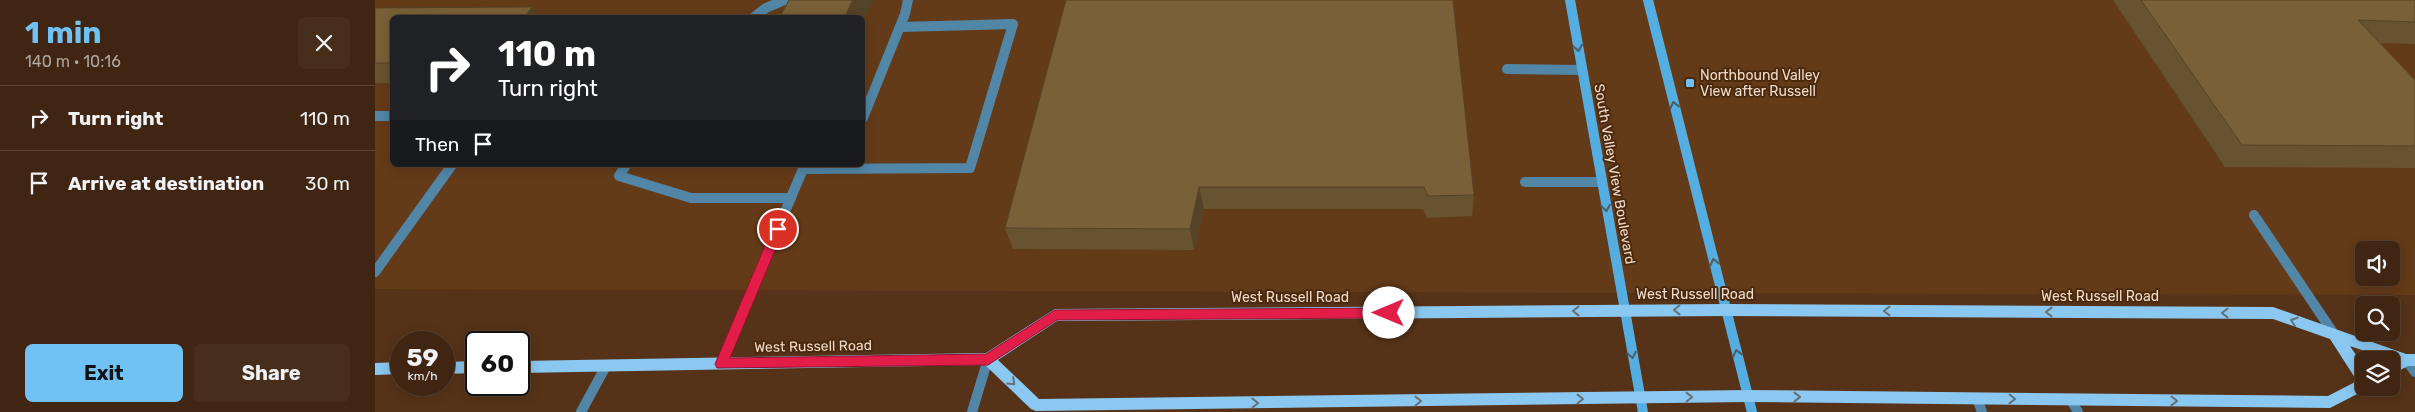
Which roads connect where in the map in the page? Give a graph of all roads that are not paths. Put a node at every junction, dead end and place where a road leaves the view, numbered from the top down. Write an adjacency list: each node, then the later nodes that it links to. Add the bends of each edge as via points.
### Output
1 (785, 0): 5 (lane)
2 (908, 0): 6 (lane)
3 (1570, 0): 8 (main road, South Valley View Boulevard, one-way to 8)
4 (1648, 0): 20 (main road, one-way to 4)
5 (757, 15)
6 (900, 28): 9 (lane); 14 (lane, via 1013,24 970,168)
7 (1507, 69): 8 (lane)
8 (1581, 70): 16 (main road, South Valley View Boulevard)
9 (865, 113)
10 (375, 116): 11 (lane)
11 (390, 116)
12 (451, 167): 19 (lane)
13 (625, 167): 17 (lane, via 619,176 691,198)
14 (842, 167): 17 (lane, via 803,169)
15 (1525, 182): 16 (lane)
16 (1602, 182): 21 (main road, South Valley View Boulevard, one-way to 21)
17 (791, 198): 25 (lane)
18 (2255, 216): 22 (lane)
19 (375, 272)
20 (1726, 310): 21 (main road, West Russell Road, one-way to 21); 22 (main road, West Russell Road, one-way to 20, via 2273,313); 33 (main road, one-way to 20)
21 (1625, 311): 23 (main road, West Russell Road, one-way to 23, via 1055,315); 34 (main road, South Valley View Boulevard, one-way to 34)
22 (2334, 334): 24 (main road, West Russell Road); 27 (main road)
23 (988, 359): 25 (main road, West Russell Road); 37 (main road, one-way to 37, via 1037,405); 39 (lane)
24 (2411, 360): 31 (lane)
25 (721, 364): 26 (main road, West Russell Road)
26 (606, 366): 28 (main road, West Russell Road); 38 (lane)
27 (2355, 366)
28 (530, 367)
29 (375, 368): 30 (main road)
30 (390, 368)
31 (2415, 372)
32 (2355, 389): 36 (main road, one-way to 32, via 2330,402)
33 (1748, 396): 34 (main road, one-way to 33); 35 (main road, one-way to 35); 40 (main road)
34 (1641, 405): 37 (main road, one-way to 34)
35 (1979, 405): 36 (main road, one-way to 36)
36 (2074, 406)
37 (1206, 408)
38 (581, 412)
39 (972, 412)
40 (1752, 412)

